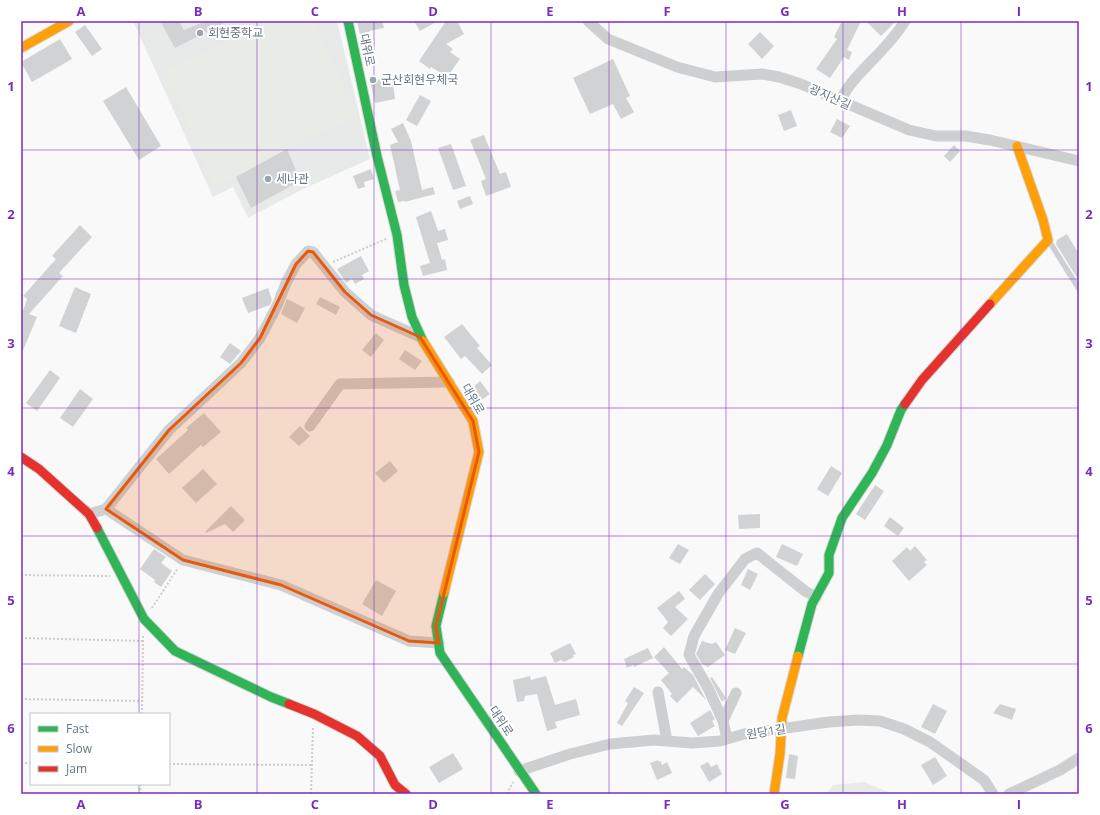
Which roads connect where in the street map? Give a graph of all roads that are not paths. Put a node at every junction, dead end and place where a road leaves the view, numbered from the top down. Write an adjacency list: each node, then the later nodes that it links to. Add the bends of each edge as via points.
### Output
1 (69, 21): 5 (street)
2 (348, 21): 11 (street, 대위로, via 397,235 404,285)
3 (588, 21): 6 (street, 광지산길, via 608,39 677,67 715,77 762,74 779,77)
4 (905, 21): 6 (street, via 900,30 850,85)
5 (21, 48)
6 (840, 101): 7 (street, 광지산길, via 909,130 936,136 965,136)
7 (1017, 146): 8 (street, 광지산길); 9 (street)
8 (1079, 161)
9 (1048, 240): 10 (lane); 17 (street, via 922,380 901,410 872,473 842,518 830,555 830,573)
10 (1079, 289)
11 (420, 338): 12 (street, 대위로); 15 (street, via 371,315 345,292 313,252 308,250 296,264 260,338 241,363 169,430)
12 (449, 382): 13 (street, via 340,384); 18 (street, 대위로, via 473,421 479,452 436,626)
13 (310, 426)
14 (21, 457): 16 (street, via 39,469)
15 (106, 509): 16 (street); 18 (street, via 183,560 281,585 409,641)
16 (89, 514): 27 (street, via 144,619 175,651 358,736 380,756 395,785)
17 (816, 597): 21 (street, via 757,553 745,559 718,594 694,636 690,655); 22 (street, via 812,604)
18 (439, 643): 26 (street, 대위로, via 440,653)
19 (658, 692): 24 (street)
20 (736, 693): 21 (street)
21 (723, 721): 23 (street)
22 (781, 729): 23 (street, 원당1길); 29 (street); 30 (street, 원당1길, via 829,722 880,721 930,742 984,780)
23 (728, 739): 24 (street, 원당1길, via 692,743)
24 (667, 741): 26 (street, 원당1길, via 610,744)
25 (1079, 758): 31 (street)
26 (519, 771): 28 (street, 대위로)
27 (406, 794)
28 (536, 794)
29 (774, 794)
30 (993, 794)
31 (1009, 794)

